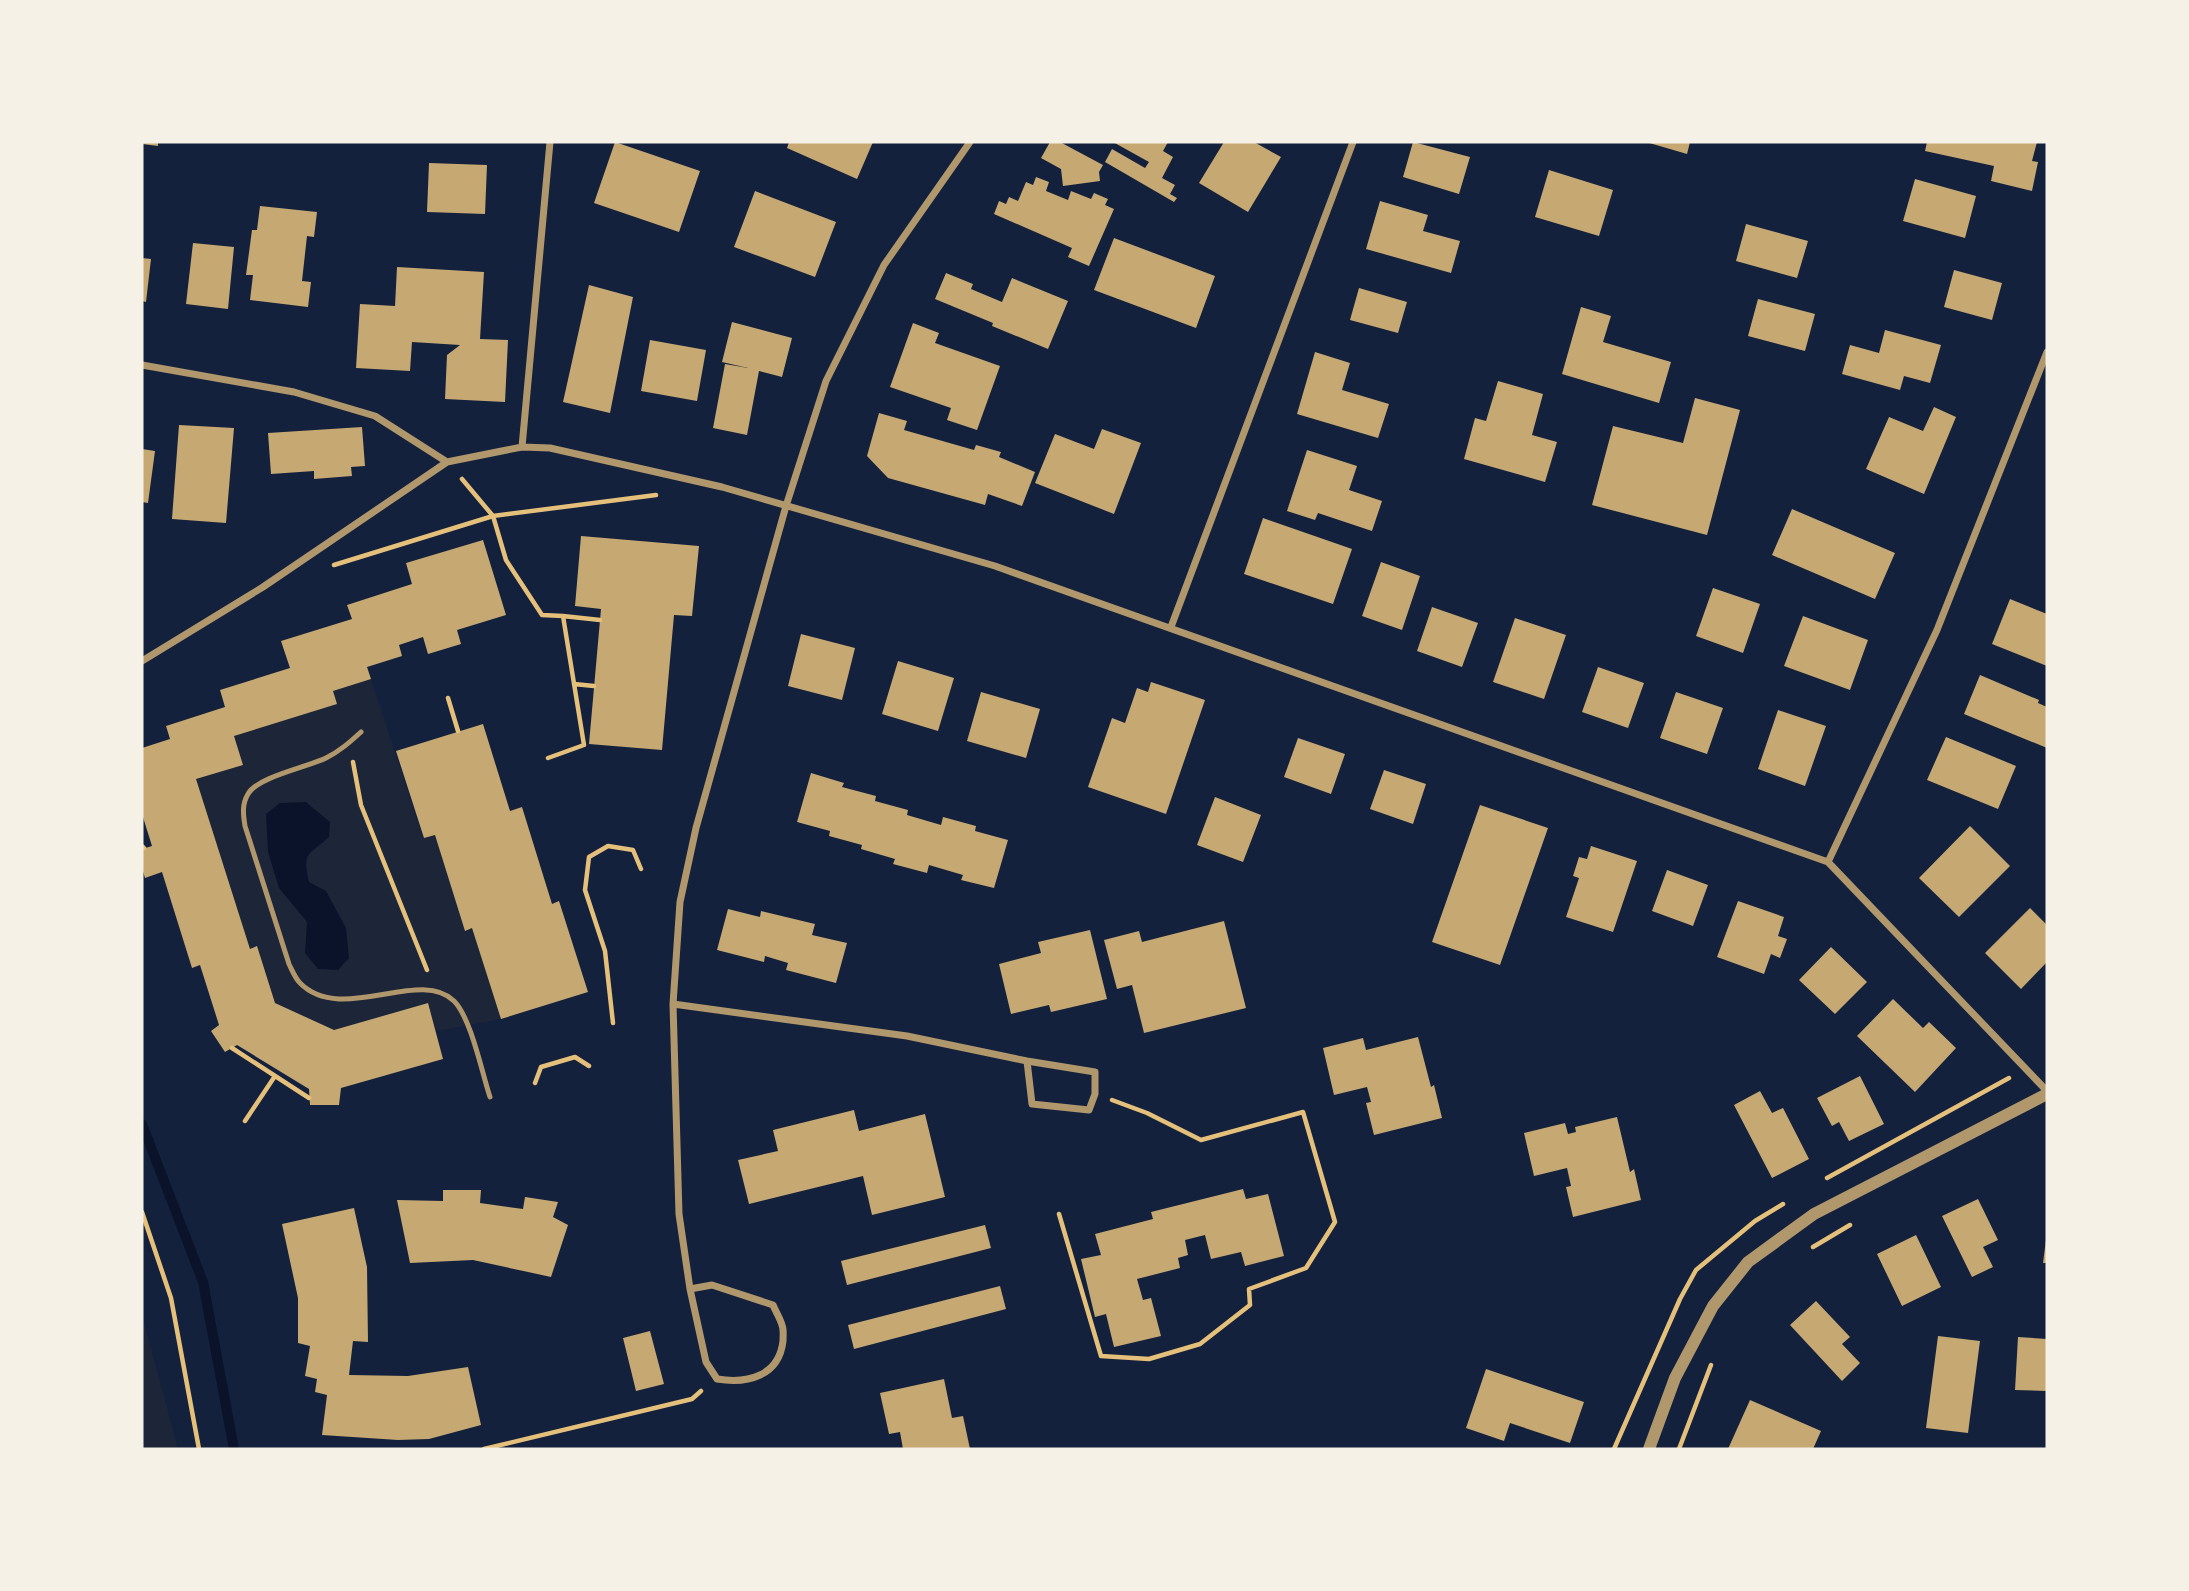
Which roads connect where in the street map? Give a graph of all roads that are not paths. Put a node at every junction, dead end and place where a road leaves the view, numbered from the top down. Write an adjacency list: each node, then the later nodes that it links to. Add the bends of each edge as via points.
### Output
1 (550, 142): 6 (street)
2 (970, 142): 8 (street, via 878,276 826,381)
3 (1353, 142): 9 (street)
4 (2047, 352): 12 (street, via 1937,631)
5 (142, 365): 7 (street, via 295,391 375,415)
6 (522, 447): 7 (street); 8 (street, via 551,448)
7 (447, 462): 10 (street, via 263,587)
8 (786, 506): 9 (street, via 995,566); 13 (street, via 696,828 680,902)
9 (1171, 627): 12 (street)
10 (142, 661)
11 (361, 732): 16 (lane, via 340,751 248,792 245,825 289,964 298,982 315,995 335,1000 422,990 440,992 454,1001 466,1019)
12 (1828, 862): 15 (street)
13 (673, 1004): 14 (street, via 907,1036); 17 (street, via 679,1214)
14 (1027, 1061): 14 (street, via 1096,1072 1089,1110 1032,1104)
15 (2047, 1093): 18 (street, via 1814,1214 1748,1262 1713,1306 1675,1378)
16 (490, 1097)
17 (690, 1289): 17 (street, via 712,1284 773,1305 784,1327 775,1366 732,1381 717,1379 706,1362)
18 (1649, 1449)

